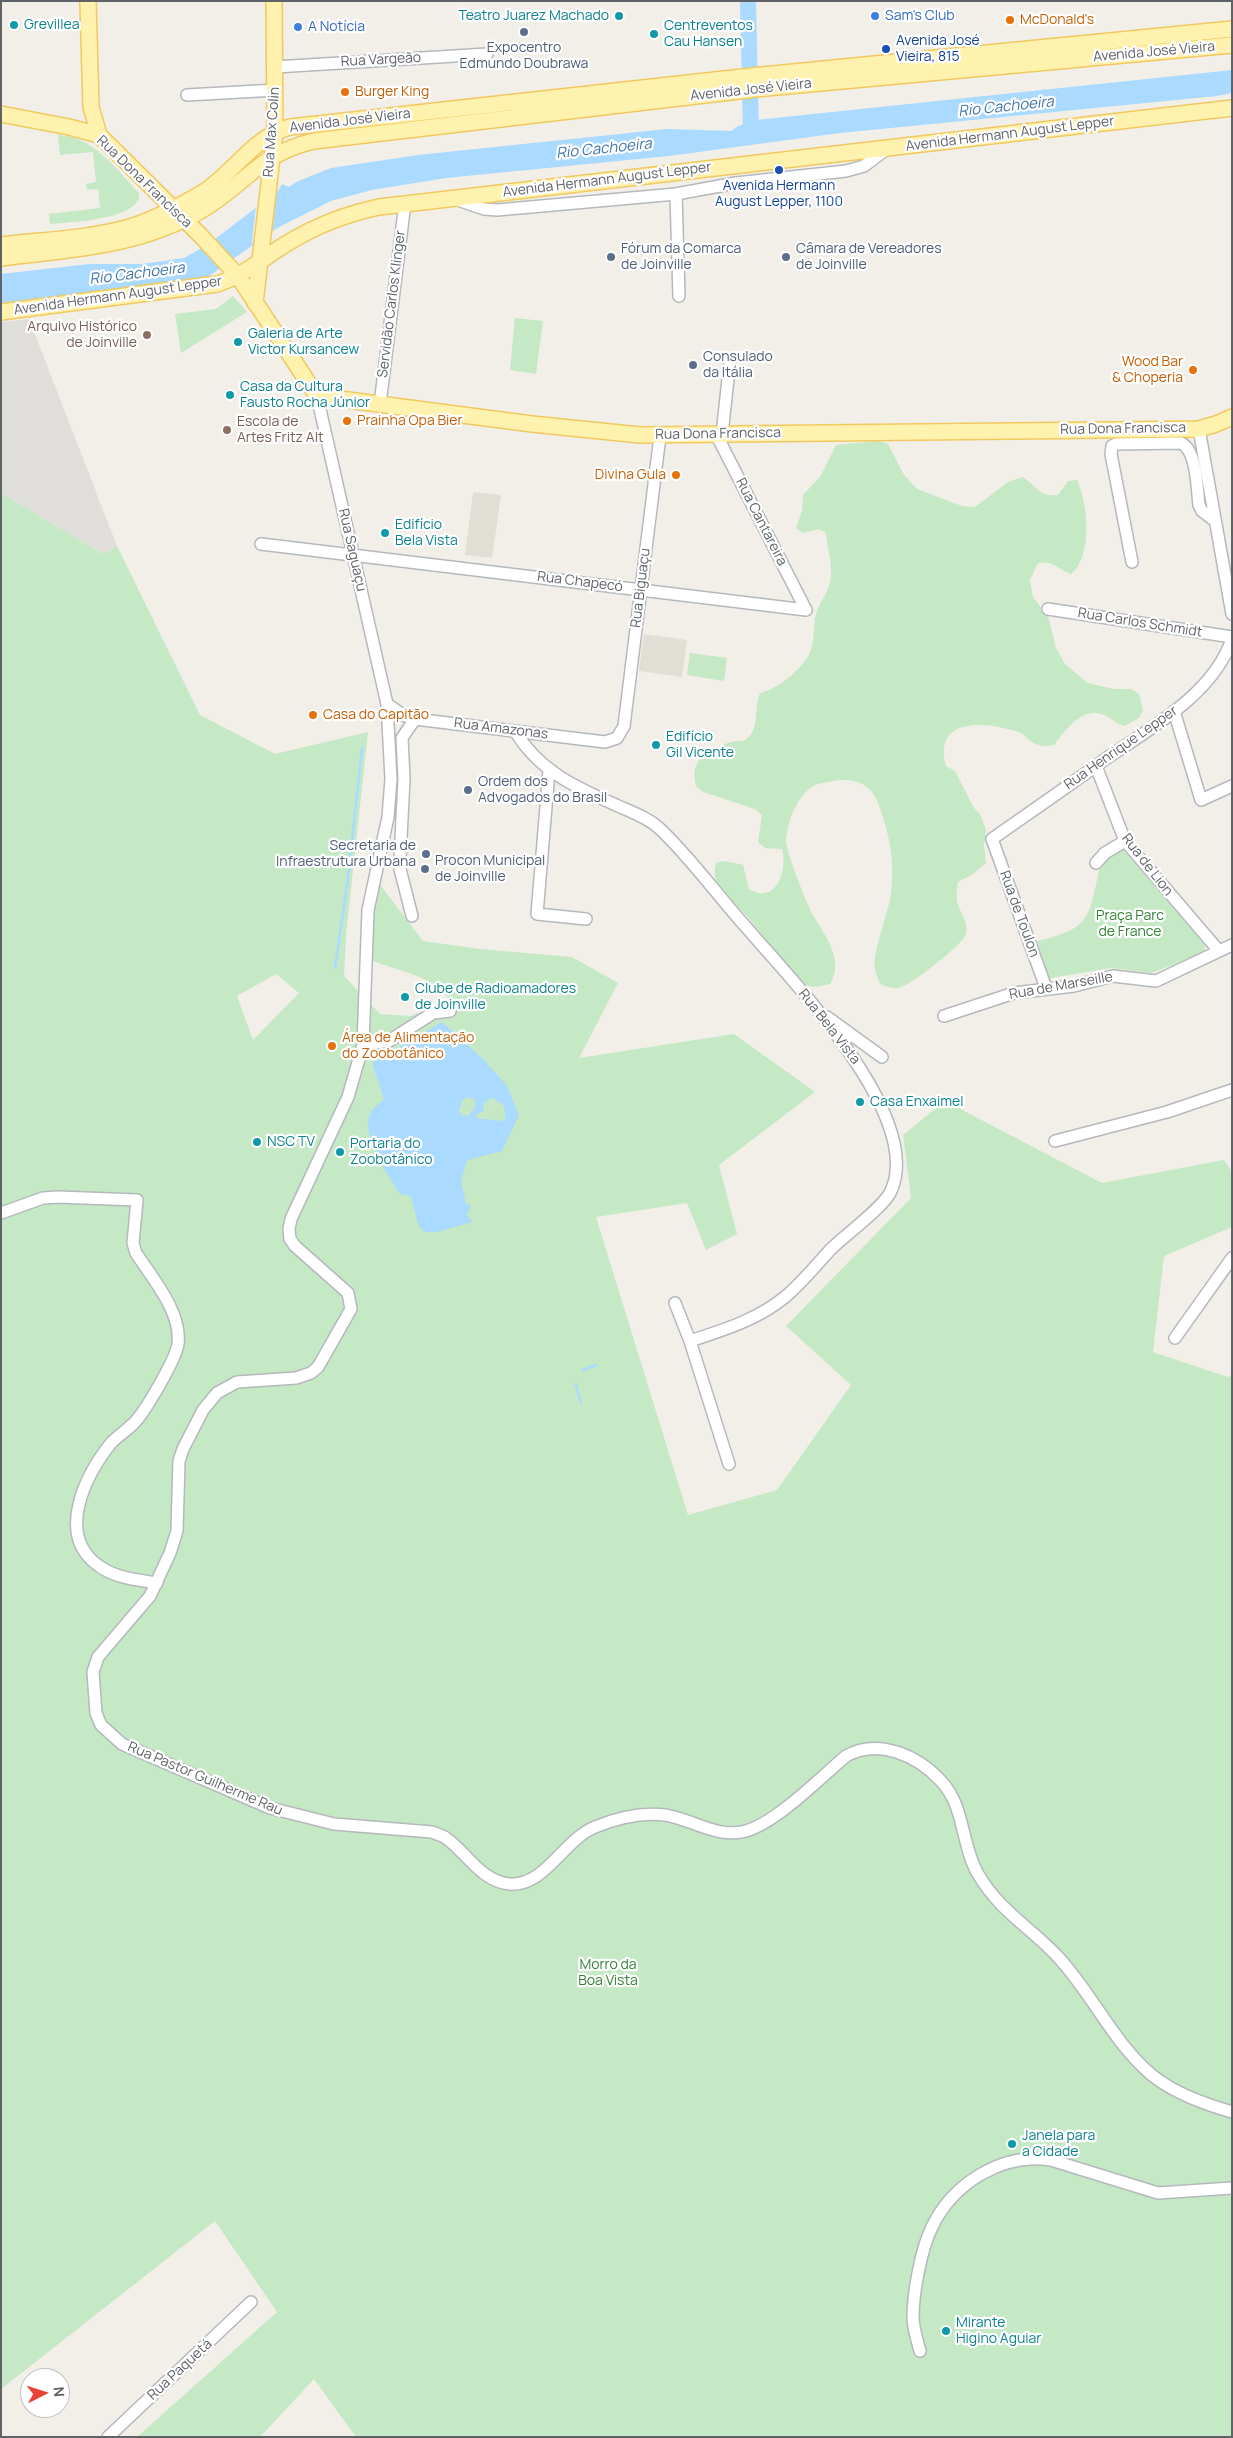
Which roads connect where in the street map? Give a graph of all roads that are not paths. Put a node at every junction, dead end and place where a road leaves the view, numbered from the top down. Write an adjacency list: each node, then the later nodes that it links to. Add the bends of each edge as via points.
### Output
1 (88, 1): 14 (main road, via 91,107)
2 (274, 1): 6 (main road, Rua Max Colin)
3 (1232, 29): 7 (main road, Avenida José Vieira)
4 (1232, 45): 7 (main road, Avenida José Vieira)
5 (487, 54): 6 (street, Rua Vargeão)
6 (275, 67): 8 (main road, Rua Max Colin)
7 (749, 83): 12 (main road, Avenida José Vieira); 16 (main road, Avenida José Vieira, via 314,141 282,150)
8 (276, 90): 9 (street); 12 (main road, via 285,113); 13 (main road, Rua Max Colin)
9 (187, 95)
10 (1232, 108): 15 (main road, Avenida Hermann August Lepper)
11 (1, 114): 14 (main road, Rua Dona Francisca)
12 (300, 126): 13 (main road, Avenida José Vieira)
13 (275, 132): 16 (main road, Rua Max Colin); 17 (main road)
14 (99, 135): 21 (main road, Rua Dona Francisca)
15 (889, 148): 18 (main road, Avenida Hermann August Lepper); 20 (street, via 864,166 851,170)
16 (273, 156): 19 (main road, Avenida José Vieira); 22 (main road, Rua Max Colin)
17 (235, 167): 19 (main road); 26 (main road, via 203,192)
18 (712, 168): 20 (street); 24 (main road, Avenida Hermann August Lepper)
19 (251, 172): 22 (main road); 27 (main road, Avenida José Vieira, via 214,203)
20 (736, 183): 23 (street)
21 (152, 187): 26 (main road, Rua Dona Francisca); 28 (main road, via 151,206)
22 (267, 192): 31 (main road, Rua Max Colin)
23 (676, 194): 24 (street, via 497,210); 33 (street)
24 (451, 198): 25 (main road, Avenida Hermann August Lepper)
25 (405, 203): 31 (main road, Avenida Hermann August Lepper, via 337,218 302,234); 38 (street, Servidão Carlos Klinger)
26 (173, 208): 27 (main road, Rua Dona Francisca); 28 (main road)
27 (184, 220): 30 (main road, Avenida José Vieira, via 121,243); 32 (main road, Rua Dona Francisca)
28 (141, 223): 29 (main road, via 104,233)
29 (1, 245)
30 (1, 258)
31 (260, 262): 32 (main road, Avenida Hermann August Lepper); 34 (main road)
32 (234, 272): 34 (main road, Rua Dona Francisca); 35 (main road, Avenida Hermann August Lepper, via 217,284)
33 (680, 296)
34 (255, 303): 37 (main road, Rua Dona Francisca)
35 (1, 312)
36 (730, 361): 41 (street)
37 (317, 396): 38 (main road, Rua Dona Francisca); 45 (street, Rua Saguaçu)
38 (380, 404): 42 (main road, Rua Dona Francisca)
39 (1232, 417): 40 (main road, Rua Dona Francisca)
40 (1199, 429): 41 (main road, Rua Dona Francisca); 43 (street)
41 (719, 434): 42 (main road, Rua Dona Francisca); 49 (street, Rua Cantareira)
42 (660, 436): 47 (street, Rua Biguaçu)
43 (1215, 521): 46 (street, via 1202,511 1192,457 1186,445 1116,444 1112,446 1111,454); 50 (street)
44 (261, 544): 45 (street, Rua Chapecó)
45 (353, 554): 47 (street, Rua Chapecó); 52 (street, Rua Saguaçu)
46 (1132, 562)
47 (641, 590): 49 (street, Rua Chapecó); 56 (street, Rua Biguaçu, via 624,726)
48 (1048, 609): 51 (street, Rua Carlos Schmidt)
49 (806, 610)
50 (1232, 614)
51 (1232, 638): 53 (street, Rua Henrique Lepper, via 1223,659 1205,683)
52 (388, 704): 54 (street, Rua Amazonas); 57 (street, Rua Pastor Guilherme Rau)
53 (1174, 711): 58 (street, Rua Henrique Lepper); 60 (street, via 1201,800)
54 (415, 719): 55 (street, Rua Amazonas); 57 (street)
55 (515, 731): 56 (street, Rua Amazonas, via 606,742); 59 (street, Rua Bela Vista, via 533,757)
56 (617, 738)
57 (396, 748): 61 (street, Rua Pastor Guilherme Rau); 62 (street, via 404,779)
58 (1096, 766): 64 (street, Rua Henrique Lepper); 65 (street, Rua de Lion)
59 (549, 770): 68 (street, via 537,914); 72 (street, Rua Bela Vista, via 658,828)
60 (1232, 786)
61 (390, 797): 62 (street); 63 (street, Rua Pastor Guilherme Rau)
62 (403, 807): 63 (street); 67 (street, via 400,868)
63 (388, 817): 75 (street, Rua Pastor Guilherme Rau, via 368,910)
64 (992, 839): 71 (street, Rua de Toulon)
65 (1125, 842): 66 (street, via 1105,853); 70 (street, Rua de Lion)
66 (1096, 863)
67 (412, 916)
68 (586, 919)
69 (1232, 945): 70 (street, Rua de Marseille)
70 (1219, 951): 71 (street, Rua de Marseille, via 1156,981 1113,976 1074,986)
71 (1046, 988): 74 (street, Rua de Marseille, via 1002,996)
72 (816, 1009): 76 (street); 83 (street, Rua Bela Vista, via 860,1066 882,1106 895,1155 891,1192 779,1302 752,1318)
73 (450, 1011): 75 (street, via 433,1013 389,1041)
74 (944, 1016)
75 (363, 1045): 85 (street, Rua Pastor Guilherme Rau, via 348,1097 302,1192 289,1230 294,1246 348,1293 351,1309 311,1373 296,1378 237,1382 208,1401 179,1461 177,1531)
76 (882, 1057)
77 (1232, 1090): 78 (street, via 1167,1112)
78 (1055, 1141)
79 (1, 1213): 85 (street, via 43,1198 136,1200 133,1243 171,1310 178,1344 172,1361 135,1422 97,1462 82,1497 75,1526 77,1540 100,1567 114,1574)
80 (1232, 1258): 82 (street)
81 (675, 1303): 83 (street)
82 (1174, 1338)
83 (690, 1341): 84 (street)
84 (729, 1464)
85 (157, 1583): 86 (street, Rua Pastor Guilherme Rau, via 144,1604 107,1645 93,1672 96,1713 109,1734 152,1758 295,1816 334,1824 432,1832 446,1838 481,1871 507,1884 532,1880 579,1835 612,1821 639,1815 664,1815 711,1830 745,1831 762,1824 856,1750 880,1748 925,1766 950,1791 974,1866 987,1888 1014,1919 1063,1962 1122,2043 1153,2076 1171,2088)
86 (1232, 2112)
87 (1232, 2188): 89 (street, via 1158,2193 1036,2158 1019,2159 991,2168 955,2195 941,2212 926,2240 913,2318)
88 (251, 2302): 90 (street, Rua Paquetá)
89 (920, 2351)
90 (108, 2437)

